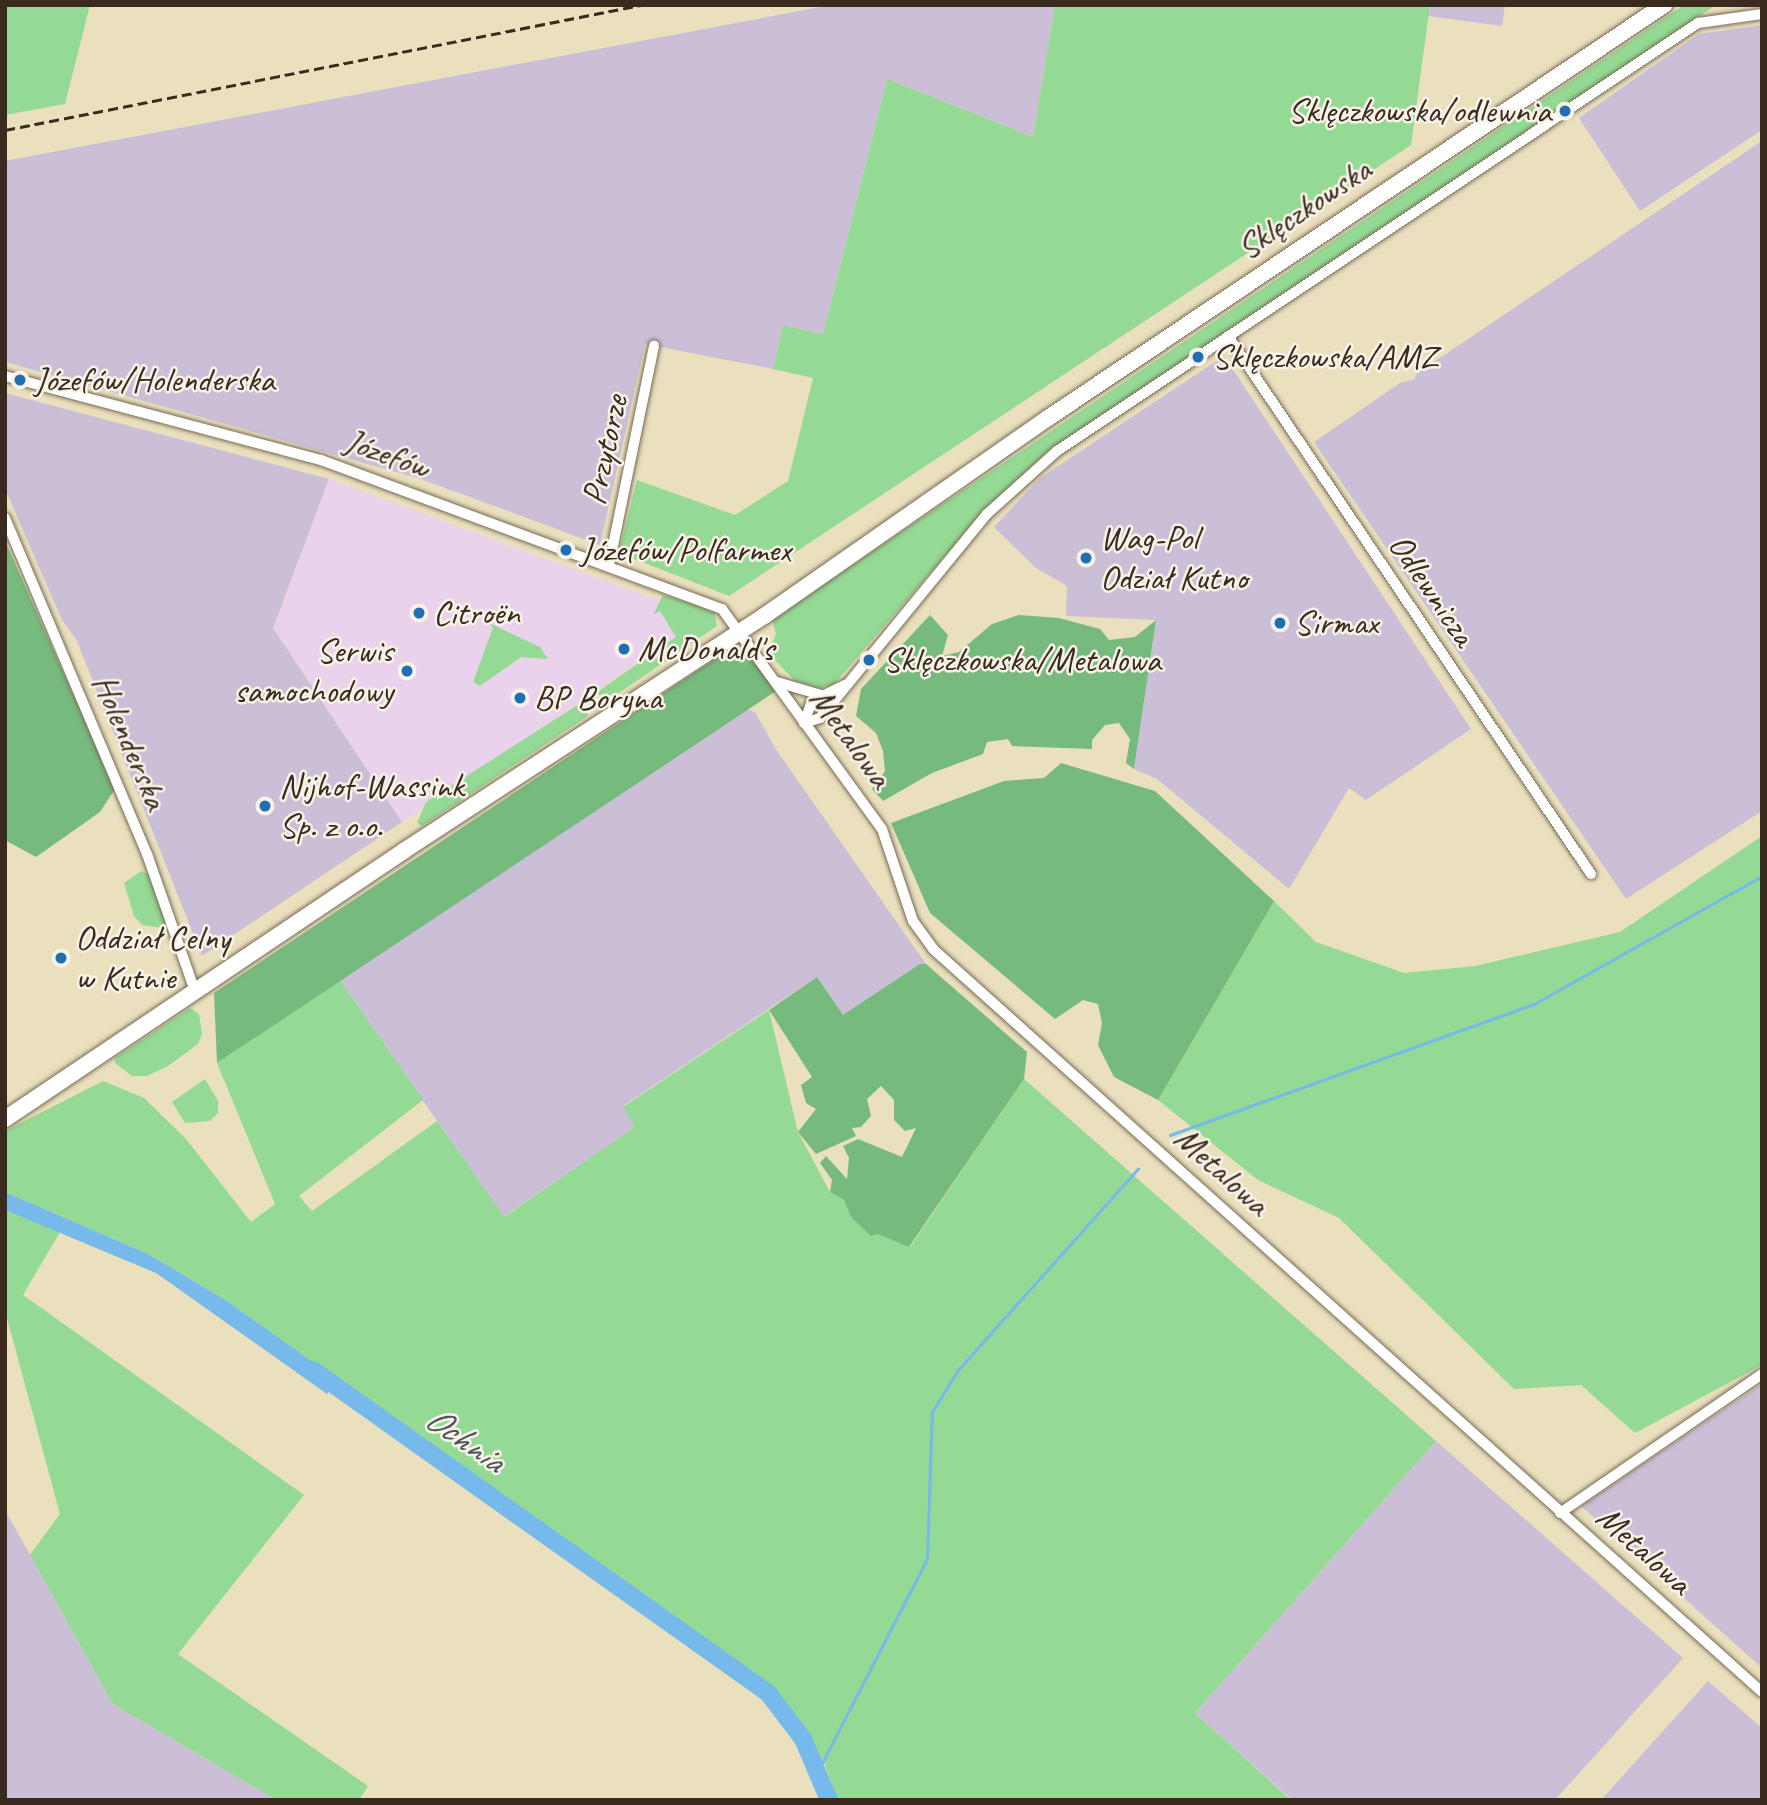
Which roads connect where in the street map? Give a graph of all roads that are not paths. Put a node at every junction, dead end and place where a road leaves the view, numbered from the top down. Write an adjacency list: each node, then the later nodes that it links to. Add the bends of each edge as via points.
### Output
1 (1664, 5): 8 (main road, Sklęczkowska)
2 (1762, 14): 3 (street, via 1698,23)
3 (1228, 335): 10 (street, via 1057,451 1021,481 987,514); 13 (street, Odlewnicza)
4 (654, 346): 7 (street, Przytorze)
5 (5, 376): 7 (street, Józefów, via 321,460)
6 (5, 518): 14 (street, Holenderska, via 146,854)
7 (609, 565): 8 (street, Józefów, via 722,609)
8 (738, 627): 9 (street, Metalowa); 14 (main road, Sklęczkowska)
9 (776, 682): 11 (street); 12 (street, Metalowa)
10 (846, 684): 11 (street); 12 (street, via 820,718)
11 (821, 695): 12 (street, via 812,701)
12 (804, 723): 17 (street, Metalowa, via 882,829 913,921 928,943)
13 (1591, 874)
14 (195, 991): 15 (main road, Sklęczkowska)
15 (5, 1119)
16 (1762, 1374): 17 (street)
17 (1560, 1513): 18 (street, Metalowa)
18 (1762, 1692)

